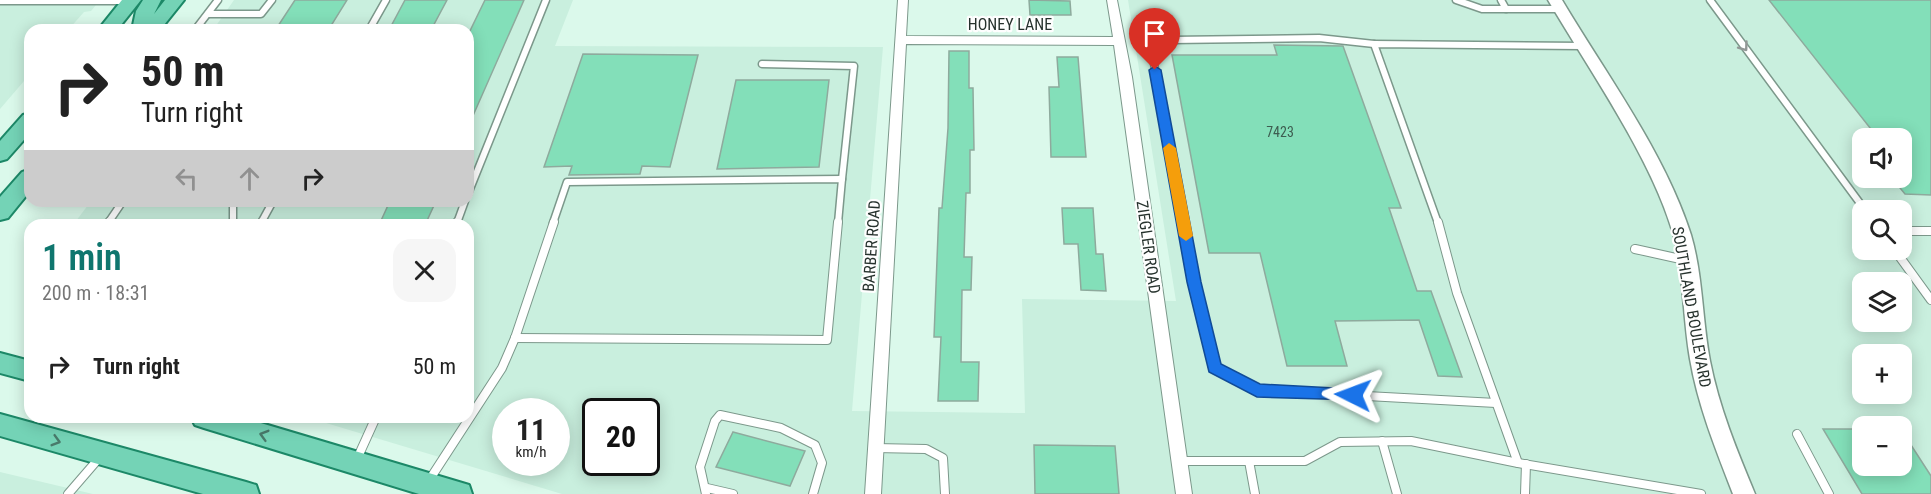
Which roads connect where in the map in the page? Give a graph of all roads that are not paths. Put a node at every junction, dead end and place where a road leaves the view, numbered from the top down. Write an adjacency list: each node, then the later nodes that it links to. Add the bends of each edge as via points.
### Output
1 (132, 0): 13 (lane); 17 (main road)
2 (152, 0): 18 (main road)
3 (175, 0): 19 (main road)
4 (218, 0): 16 (lane)
5 (272, 0): 16 (lane, via 261,14)
6 (386, 0): 21 (lane)
7 (546, 0): 30 (lane)
8 (903, 0): 22 (street, BARBER ROAD)
9 (1112, 0): 23 (street, ZIEGLER ROAD)
10 (1456, 0): 15 (lane, via 1482,9)
11 (1501, 0): 15 (lane)
12 (1710, 0): 32 (lane, one-way to 32)
13 (0, 1)
14 (1558, 5): 15 (lane); 25 (street, SOUTHLAND BOULEVARD)
15 (1506, 9)
16 (208, 14): 20 (lane)
17 (112, 24)
18 (142, 24)
19 (155, 24)
20 (200, 24)
21 (372, 24)
22 (901, 40): 23 (street, HONEY LANE); 51 (street, BARBER ROAD)
23 (1120, 41): 54 (street, ZIEGLER ROAD)
24 (1374, 44): 25 (lane); 43 (lane, via 1435,211 1457,293); 43 (lane, via 1319,38 1171,40 1151,47 1194,282 1214,368 1257,390)
25 (1582, 46): 38 (street, SOUTHLAND BOULEVARD, via 1650,163 1677,222)
26 (762, 64): 29 (lane, via 854,66)
27 (24, 127): 28 (main road)
28 (0, 154)
29 (842, 178): 40 (lane, via 567,182); 40 (lane, via 827,340)
30 (474, 179)
31 (24, 184): 33 (main road)
32 (1858, 200)
33 (0, 212)
34 (1912, 231): 35 (lane)
35 (1931, 231)
36 (1635, 249): 38 (lane)
37 (1902, 260): 39 (lane)
38 (1686, 261): 71 (street, SOUTHLAND BOULEVARD, via 1700,359 1715,423)
39 (1931, 300)
40 (515, 338): 44 (lane, via 502,368)
41 (0, 363): 42 (main road)
42 (24, 369)
43 (1496, 403): 56 (lane)
44 (474, 411)
45 (225, 423): 53 (main road, one-way to 45)
46 (373, 423): 53 (lane)
47 (466, 423): 57 (lane)
48 (0, 425): 52 (main road, one-way to 52)
49 (1797, 434): 72 (lane)
50 (1382, 441): 55 (lane, via 1340,442 1305,461); 56 (lane, via 1411,441); 68 (lane)
51 (875, 448): 64 (street, BARBER ROAD); 65 (lane, via 926,449 943,458)
52 (103, 454): 59 (lane); 60 (main road)
53 (356, 461): 57 (main road)
54 (1179, 461): 55 (lane); 66 (street, ZIEGLER ROAD)
55 (1249, 461): 67 (lane)
56 (1522, 463): 69 (lane); 70 (lane)
57 (427, 484): 61 (main road)
58 (706, 491): 62 (lane); 63 (lane, via 700,467 715,421 720,415 730,415 801,434 813,441 822,459)
59 (68, 494)
60 (246, 494)
61 (459, 494)
62 (732, 494)
63 (813, 494)
64 (873, 494)
65 (945, 494)
66 (1184, 494)
67 (1255, 494)
68 (1397, 494)
69 (1525, 494)
70 (1701, 494)
71 (1743, 494)
72 (1828, 494)

